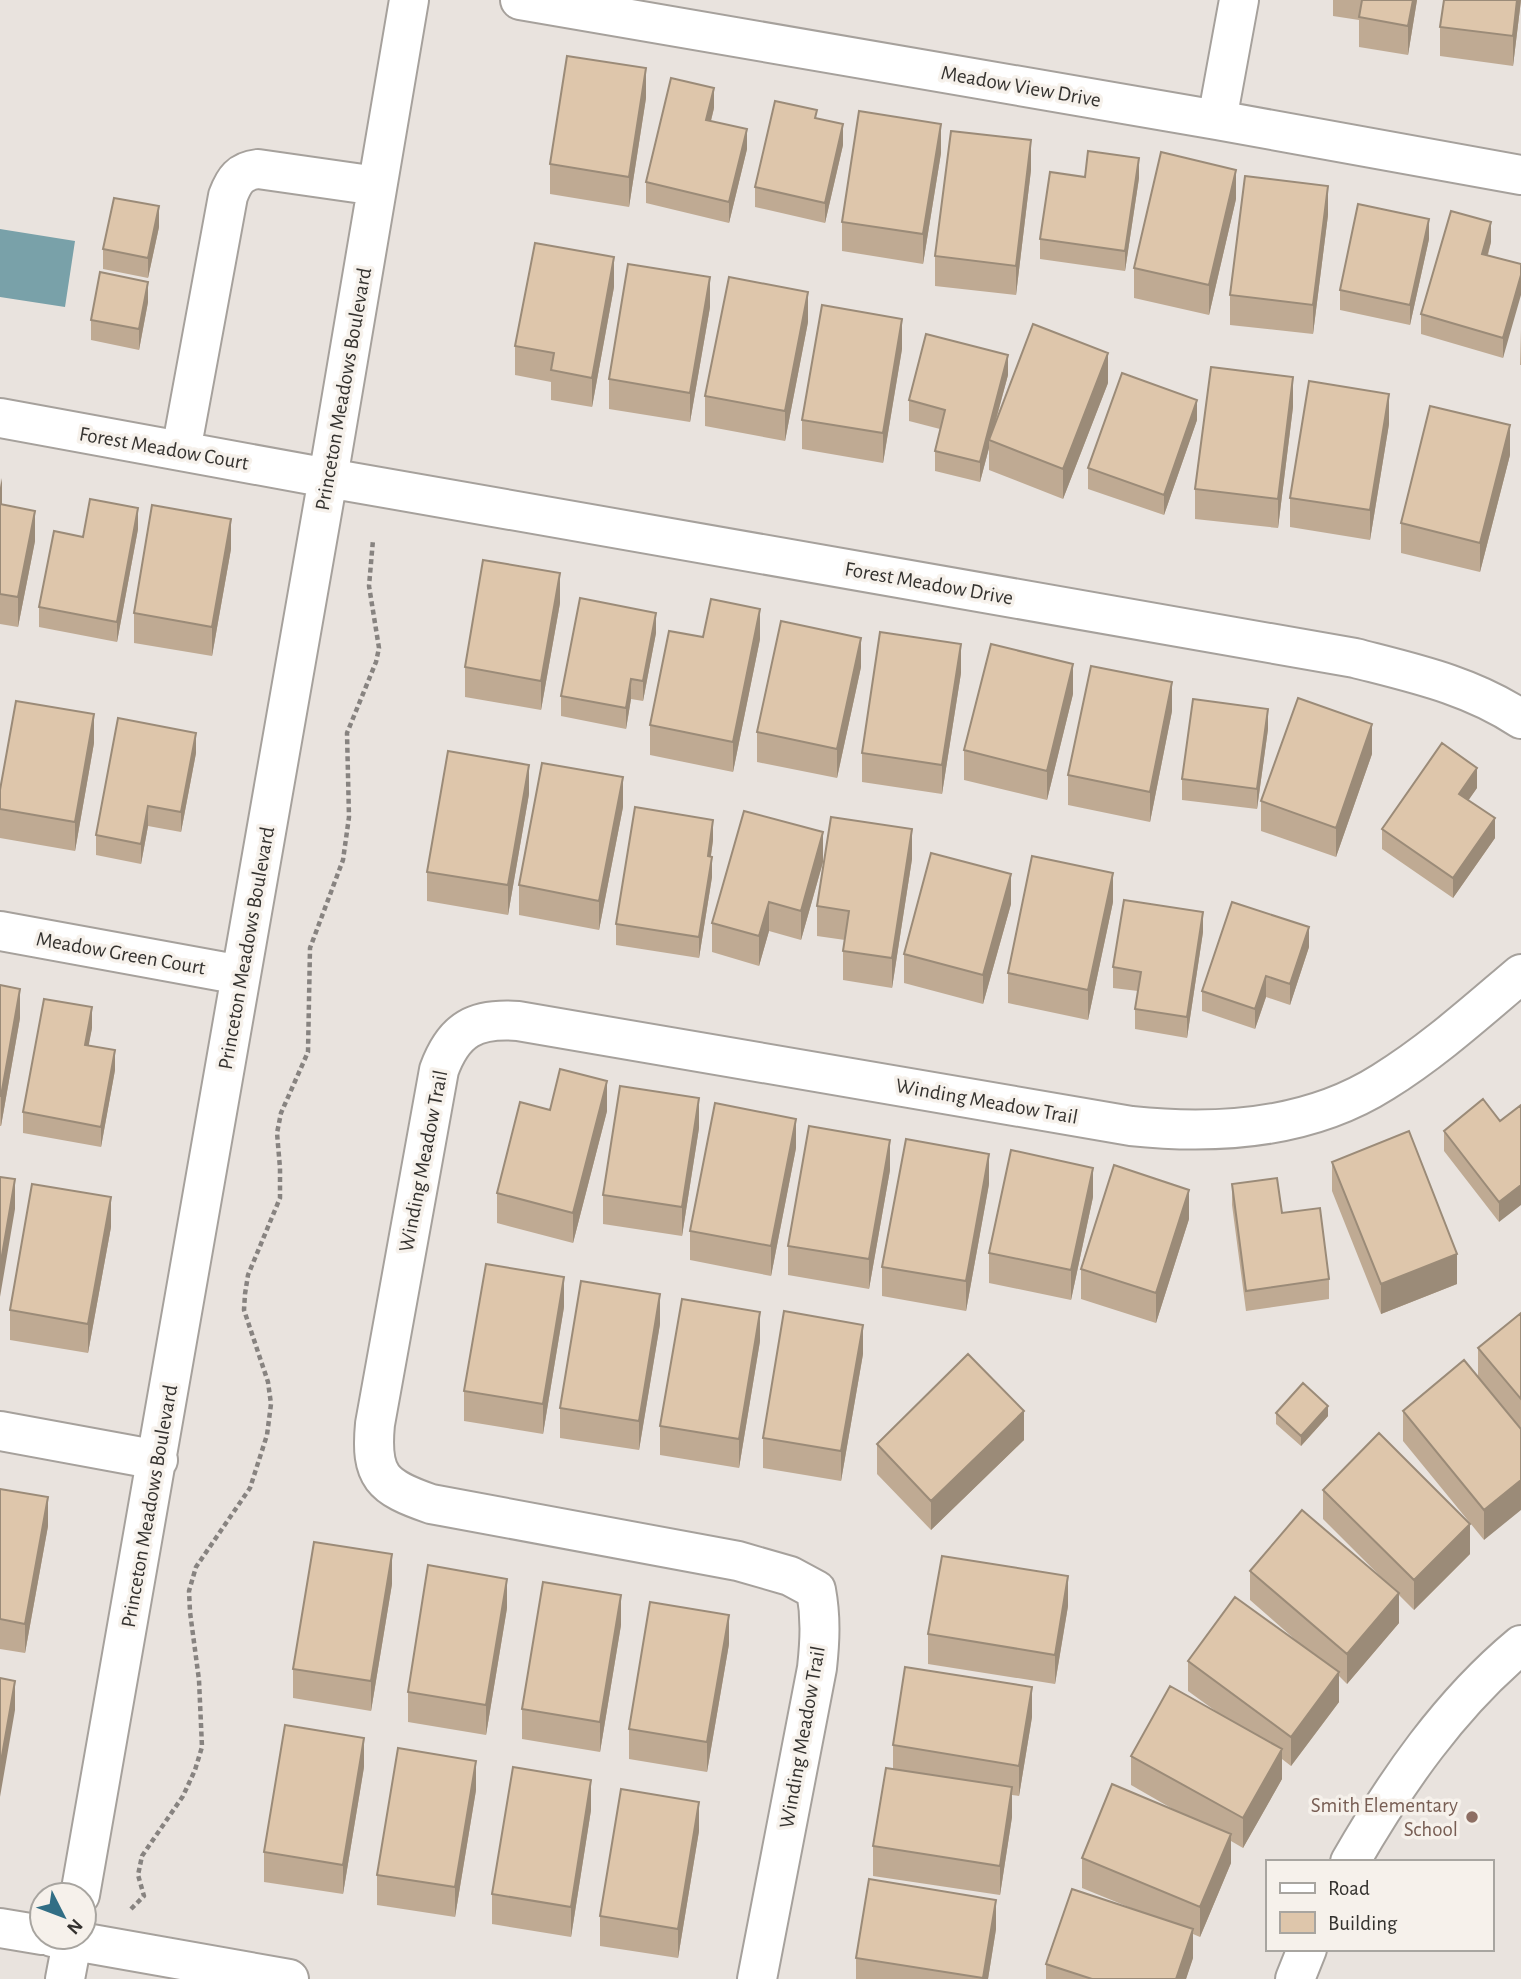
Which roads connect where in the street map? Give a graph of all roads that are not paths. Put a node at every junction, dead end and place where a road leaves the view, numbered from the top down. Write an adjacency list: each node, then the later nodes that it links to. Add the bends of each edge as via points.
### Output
1 (409, 0): 6 (street, Princeton Meadows Boulevard)
2 (520, 0): 4 (street, Meadow View Drive)
3 (1239, 0): 4 (street)
4 (1217, 120): 5 (street, Meadow View Drive)
5 (1521, 175)
6 (377, 186): 8 (street, via 258,169 248,170 233,184); 9 (street, Princeton Meadows Boulevard)
7 (0, 418): 8 (street, Forest Meadow Court)
8 (181, 451): 9 (street, Forest Meadow Court)
9 (328, 478): 10 (street, Forest Meadow Drive, via 1355,658 1471,691); 13 (street, Princeton Meadows Boulevard)
10 (1521, 719)
11 (0, 931): 13 (street, Meadow Green Court)
12 (1521, 974): 26 (street, Winding Meadow Trail, via 1417,1059 1346,1101 1275,1124 1200,1130 1131,1126 518,1021 479,1022 458,1035 439,1070 375,1424 374,1464 396,1490 431,1504 738,1561 790,1576 816,1590 821,1639 817,1668)
13 (241, 975): 15 (street, Princeton Meadows Boulevard)
14 (0, 1431): 15 (street)
15 (158, 1460): 18 (street, Princeton Meadows Boulevard)
16 (1521, 1645): 17 (street, via 1472,1689 1437,1733)
17 (1351, 1860)
18 (83, 1881)
19 (0, 1928): 20 (street)
20 (28, 1933)
21 (98, 1945): 25 (street)
22 (62, 1951): 24 (street)
23 (1306, 1951): 27 (street)
24 (65, 1979)
25 (289, 1979)
26 (757, 1979)
27 (1295, 1979)

